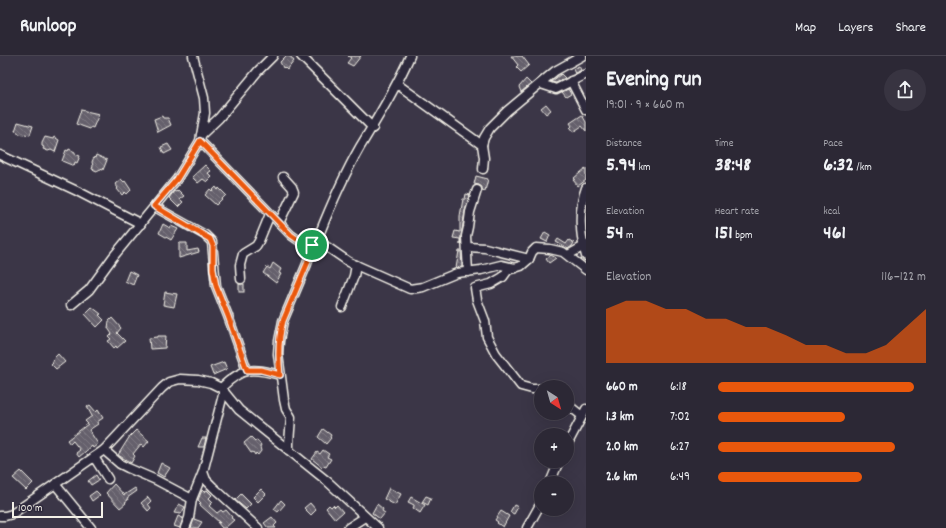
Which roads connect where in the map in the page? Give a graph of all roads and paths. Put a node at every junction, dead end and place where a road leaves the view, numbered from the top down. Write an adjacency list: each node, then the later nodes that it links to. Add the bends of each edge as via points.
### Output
1 (193, 56): 12 (street, via 204,98 205,113)
2 (273, 56): 12 (street)
3 (301, 56): 11 (street)
4 (410, 56): 8 (street)
5 (582, 56): 9 (street, via 555,71)
6 (586, 74): 7 (street)
7 (571, 81): 9 (street, via 556,89); 10 (street)
8 (397, 84): 11 (street); 13 (street)
9 (541, 84): 13 (street, via 498,120 486,133)
10 (586, 110)
11 (373, 128): 23 (street, via 332,202)
12 (201, 138): 19 (street, via 177,179); 20 (street)
13 (482, 145): 15 (street)
14 (0, 155): 22 (street)
15 (483, 169)
16 (283, 176): 21 (street, via 294,192)
17 (586, 188): 25 (street, via 582,208)
18 (477, 190): 24 (street, via 466,234)
19 (154, 206): 22 (street); 36 (street, via 212,242 216,286)
20 (270, 214): 21 (street); 33 (street, via 256,246 243,254 240,265)
21 (279, 223): 23 (street, via 298,240 307,244)
22 (141, 224): 34 (street, via 89,290)
23 (314, 242): 29 (street); 37 (street, via 280,330)
24 (467, 246): 28 (street); 32 (street)
25 (585, 246): 26 (street); 27 (street)
26 (568, 255): 28 (street, via 556,250 536,248); 31 (street)
27 (586, 256)
28 (529, 259): 30 (street)
29 (356, 265): 32 (street, via 414,289); 35 (street)
30 (515, 268): 32 (street, via 501,265); 39 (street, via 508,270 503,277 491,284 474,288 485,321 487,337 496,354 521,386)
31 (586, 270)
32 (468, 272)
33 (241, 279)
34 (71, 304)
35 (342, 308)
36 (247, 370): 37 (street, via 261,370); 38 (street, via 234,377)
37 (280, 375): 44 (street, via 286,409 291,417)
38 (223, 389): 43 (street, via 189,380 169,382); 44 (street, via 239,410); 46 (street)
39 (534, 389)
40 (574, 407): 41 (street)
41 (584, 412): 42 (street)
42 (574, 431)
43 (104, 450): 45 (street); 49 (street, via 120,464)
44 (289, 450): 52 (street)
45 (94, 457): 47 (street); 48 (street)
46 (203, 472): 49 (street); 55 (street, via 206,480)
47 (108, 479)
48 (55, 484): 50 (street, via 12,514); 53 (street)
49 (192, 499): 54 (street)
50 (0, 516)
51 (534, 516): 58 (street)
52 (365, 517): 56 (street); 57 (street)
53 (91, 528)
54 (185, 528)
55 (258, 528)
56 (348, 528)
57 (378, 528)
58 (527, 528)

